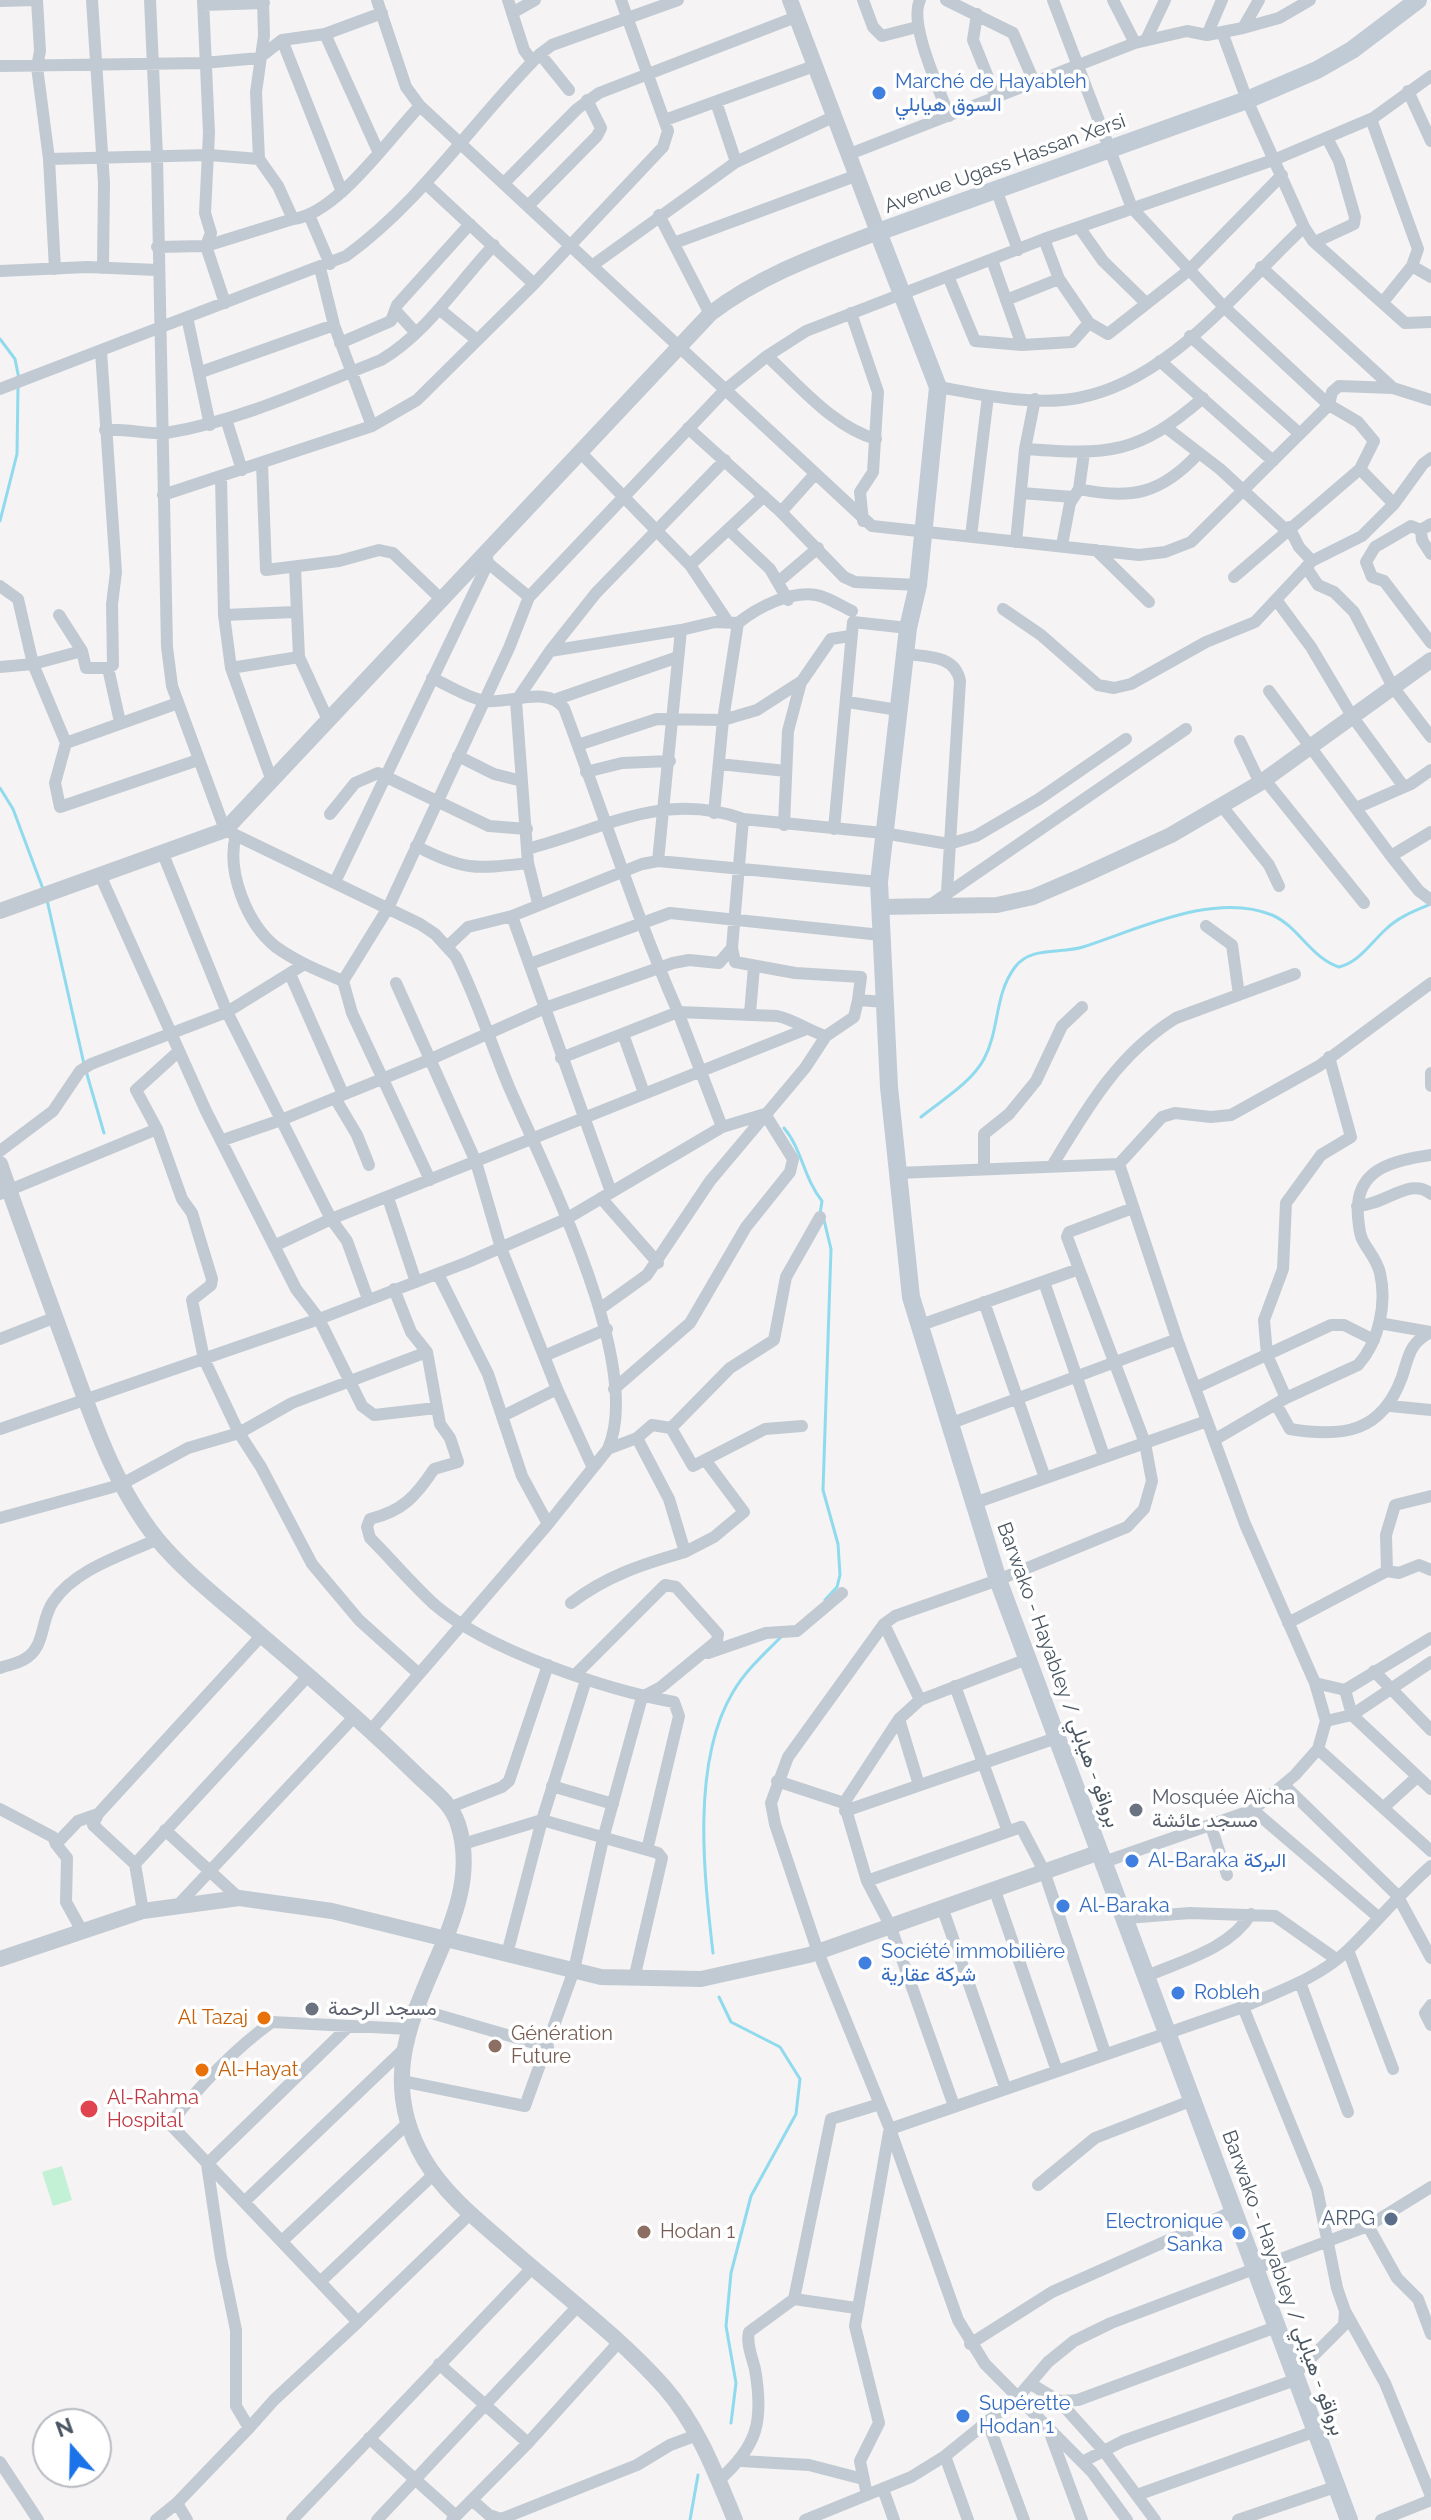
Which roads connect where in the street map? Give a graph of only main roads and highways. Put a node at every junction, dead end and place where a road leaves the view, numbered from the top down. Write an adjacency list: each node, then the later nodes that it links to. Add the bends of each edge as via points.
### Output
1 (1418, 0): 2 (main road, Avenue Ugass Hassan Xersi, via 1317,70 878,232 938,387 918,585 883,833)
2 (880, 907): 3 (main road, Barwako - Hayabley / برواقو - هيابلي, via 897,1173 905,1261 918,1326 998,1580)
3 (1349, 2520)

